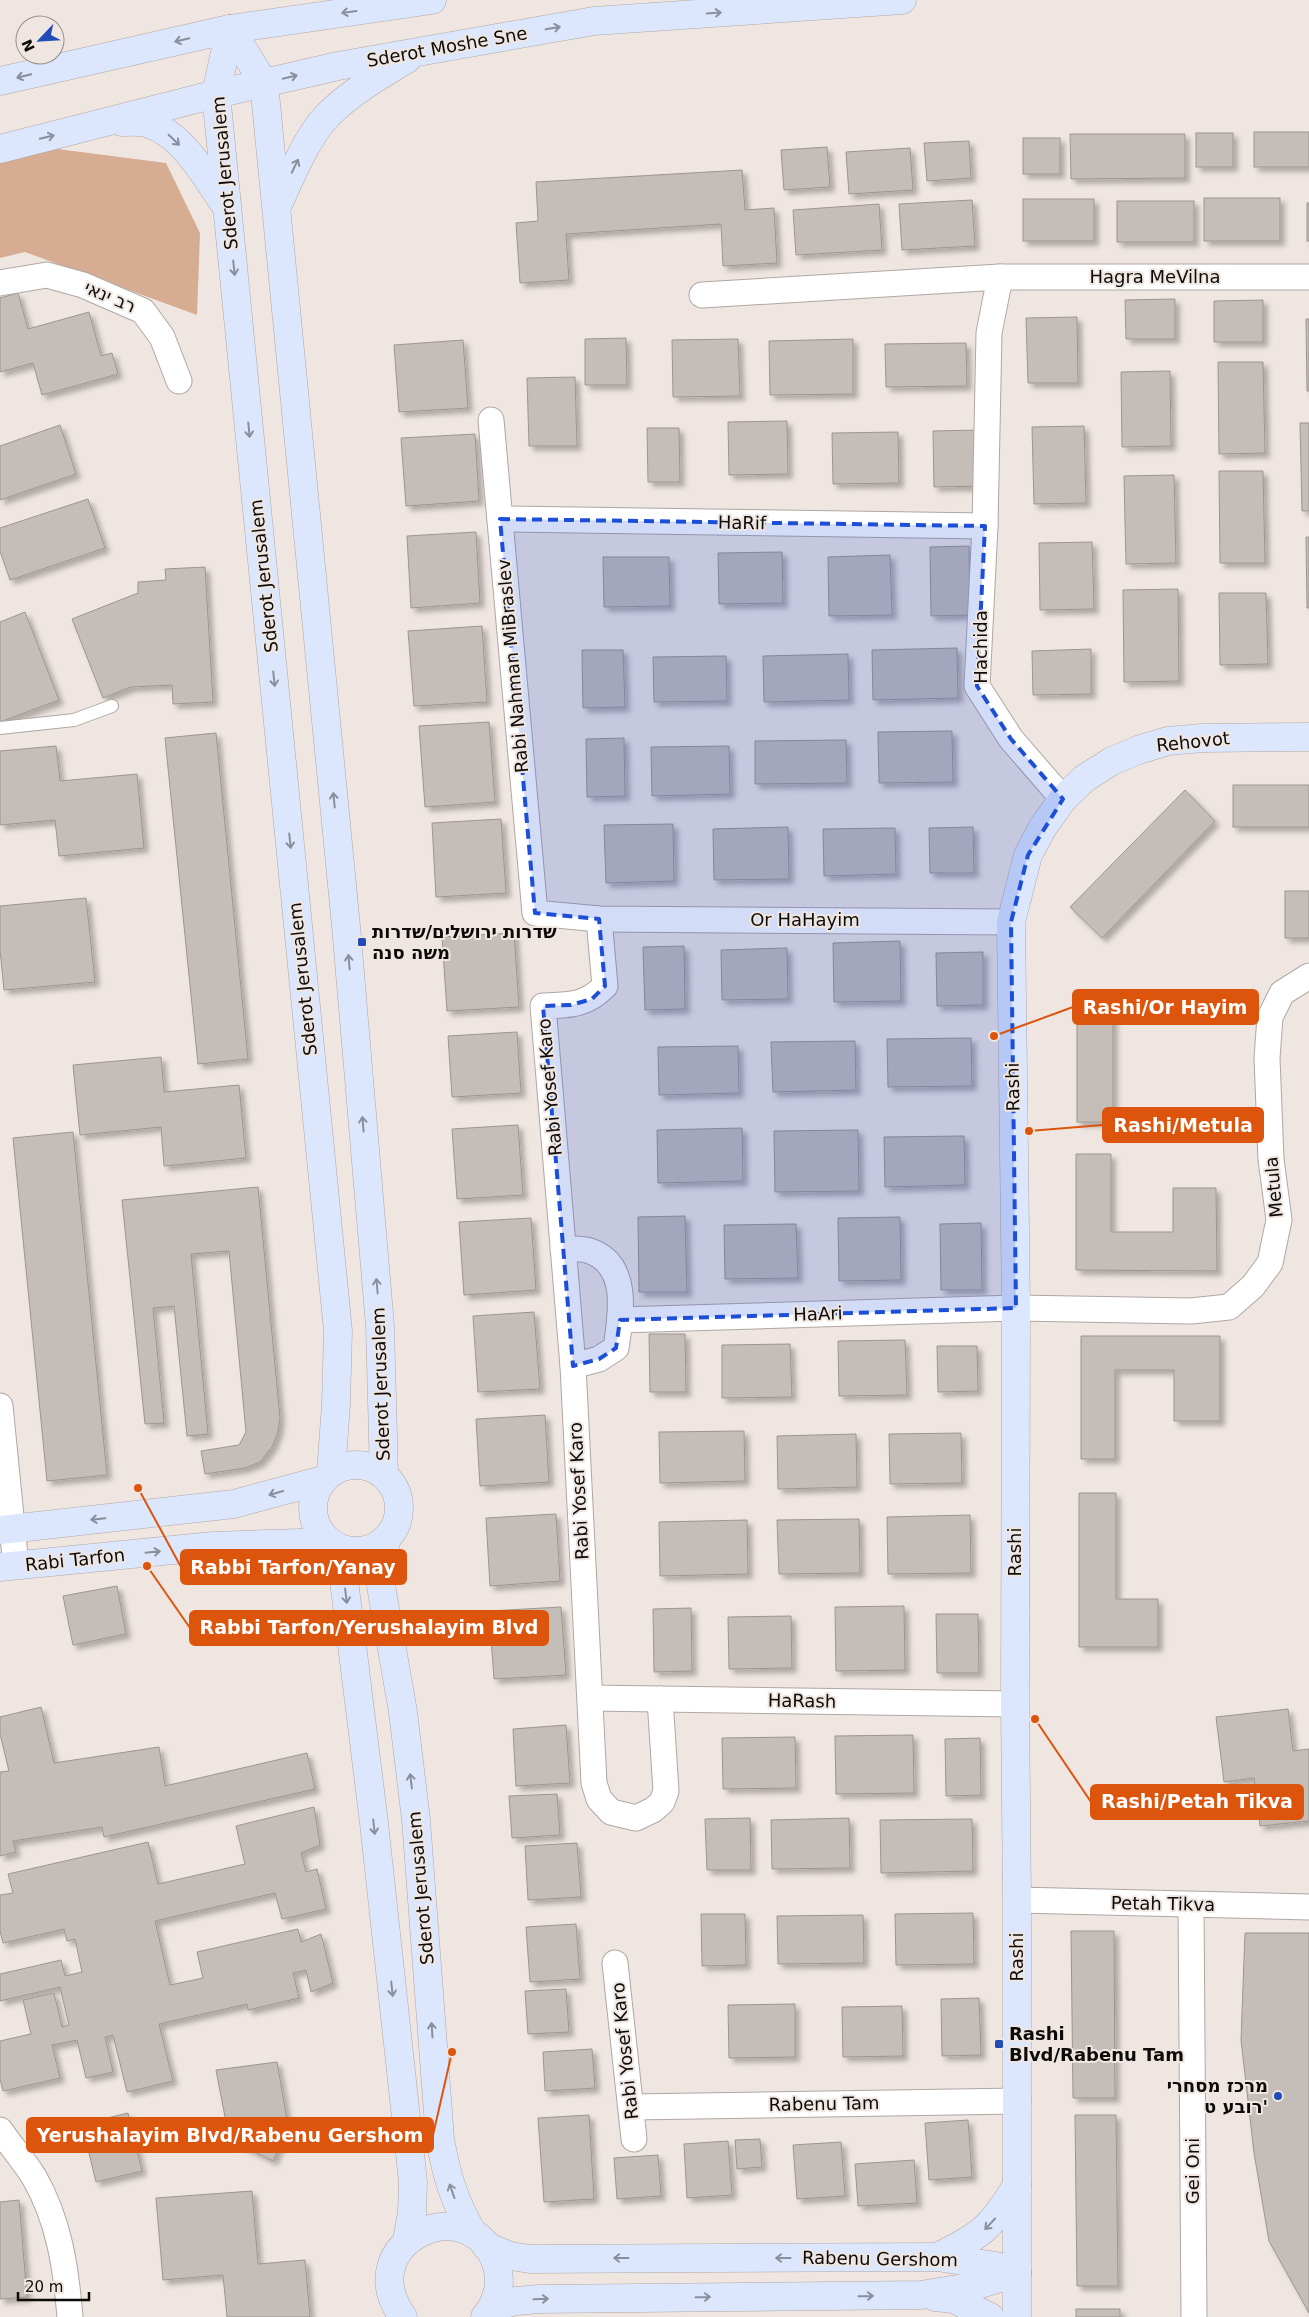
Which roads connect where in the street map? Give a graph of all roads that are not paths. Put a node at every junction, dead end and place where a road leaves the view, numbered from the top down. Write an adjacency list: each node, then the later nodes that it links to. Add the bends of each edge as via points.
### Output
1 (432, 0): 3 (main road, one-way to 3)
2 (902, 0): 4 (main road, Sderot Moshe Sne, one-way to 2, via 594,21)
3 (230, 29): 5 (main road, one-way to 5); 6 (main road, Sderot Jerusalem); 7 (main road, Sderot Jerusalem)
4 (419, 52): 6 (main road, Sderot Moshe Sne, one-way to 4); 11 (main road, one-way to 4, via 296,163 326,116 367,84)
5 (0, 82)
6 (264, 83): 7 (main road, Sderot Moshe Sne); 11 (main road, Sderot Jerusalem)
7 (216, 94): 8 (main road, Sderot Moshe Sne); 10 (main road, Sderot Jerusalem)
8 (113, 121): 9 (main road, Sderot Moshe Sne, one-way to 8); 10 (main road, one-way to 10, via 148,124 169,134 188,153)
9 (0, 149)
10 (228, 208): 34 (main road, Sderot Jerusalem, one-way to 34, via 338,1331 336,1404)
11 (276, 211): 33 (main road, Sderot Jerusalem, one-way to 11, via 380,1326 350,975)
12 (1000, 277): 13 (street, Hagra MeVilna); 15 (street, Hagra MeVilna); 19 (street, via 989,333)
13 (1309, 277)
14 (0, 283): 16 (street, רב ינאי, via 47,275 83,285 143,311 162,337)
15 (702, 296)
16 (179, 381)
17 (491, 420): 18 (street, Rabi Nahman MiBraslev)
18 (500, 520): 19 (street, HaRif); 24 (street, Rabi Nahman MiBraslev)
19 (985, 526): 23 (street, Hachida, via 977,686 1011,739)
20 (112, 706): 21 (lane, via 74,720)
21 (0, 728)
22 (1309, 737): 23 (main road, Rehovot, via 1203,738 1168,742 1112,761 1085,778)
23 (1062, 799): 26 (main road, Rashi, via 1028,855)
24 (535, 913): 25 (street, Or HaHayim)
25 (599, 919): 26 (street, Or HaHayim); 28 (street, Rabi Yosef Karo, via 605,986 592,999 571,1005 543,1006)
26 (1011, 922): 29 (main road, Rashi)
27 (1309, 976): 29 (street, Metula, via 1282,993 1270,1018 1267,1058 1271,1159 1279,1220 1270,1263 1253,1286 1229,1306 1191,1311)
28 (563, 1248): 30 (street, via 590,1250 609,1261 621,1292); 31 (street, Rabi Yosef Karo)
29 (1016, 1308): 30 (street, HaAri); 41 (main road, Rashi)
30 (620, 1320): 31 (street, via 616,1348 599,1359)
31 (572, 1366): 39 (street, Rabi Yosef Karo)
32 (0, 1406): 35 (street)
33 (384, 1474): 34 (main road, via 363,1465 352,1465); 36 (main road, via 399,1500 397,1521)
34 (327, 1476): 35 (main road, one-way to 35, via 234,1504); 37 (main road, via 313,1500 313,1512 316,1524)
35 (6, 1529): 38 (street)
36 (387, 1538): 37 (main road, via 365,1550 353,1551); 52 (main road, Sderot Jerusalem, one-way to 36, via 456,2204 446,2174 440,2139 416,1820 403,1712 380,1580)
37 (335, 1545): 38 (main road, Rabi Tarfon, one-way to 37, via 213,1546); 51 (main road, one-way to 51, via 375,1833 413,2182)
38 (8, 1566)
39 (590, 1698): 40 (street, HaRash); 40 (street, Rabi Yosef Karo, via 594,1783 599,1799 611,1812 636,1818 662,1802 666,1791)
40 (660, 1699): 41 (street, HaRash)
41 (1015, 1704): 42 (main road, Rashi)
42 (1017, 1900): 43 (street, Petah Tikva); 46 (main road, Rashi)
43 (1192, 1905): 44 (street, Petah Tikva); 61 (street, Gei Oni)
44 (1309, 1907)
45 (615, 1963): 47 (street, Rabi Yosef Karo)
46 (1018, 2101): 47 (street, Rabenu Tam); 50 (main road, Rashi)
47 (631, 2107): 49 (street, Rabi Yosef Karo)
48 (0, 2130): 57 (street, via 34,2177 55,2222 66,2274)
49 (634, 2139)
50 (1017, 2185): 53 (main road, one-way to 53, via 1001,2212 980,2234); 54 (main road, Rashi)
51 (407, 2240): 52 (main road, Rabenu Gershom, via 419,2232 446,2226 461,2228); 58 (main road, via 392,2264 389,2278 390,2293)
52 (480, 2240): 53 (main road, Rabenu Gershom, one-way to 52, via 530,2259 510,2256); 56 (main road, Sderot Jerusalem, via 494,2257 499,2282)
53 (937, 2257): 54 (main road, Rabenu Gershom)
54 (1017, 2272): 55 (main road, Rabenu Gershom, via 970,2287); 60 (main road, Rashi)
55 (921, 2295): 56 (main road, Rabenu Gershom, one-way to 55, via 516,2301 539,2299); 59 (main road, via 954,2299)
56 (489, 2312)
57 (70, 2317)
58 (403, 2317)
59 (990, 2317)
60 (1017, 2317)
61 (1194, 2317)

